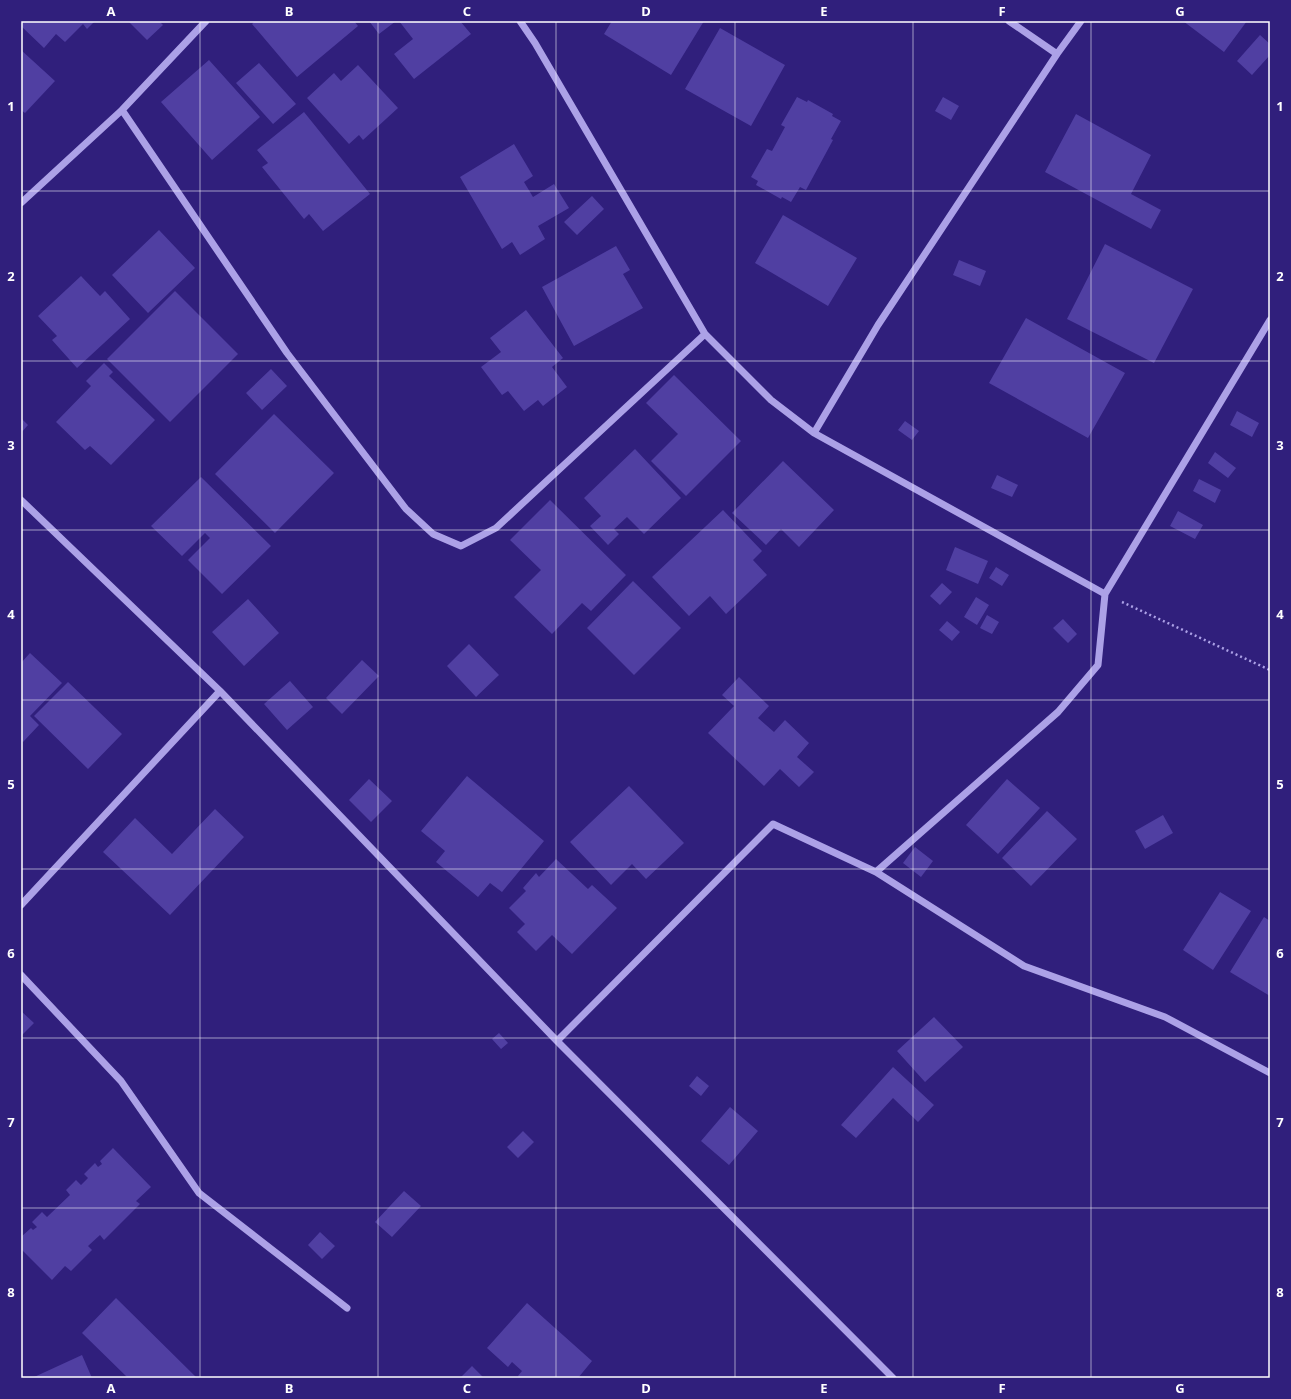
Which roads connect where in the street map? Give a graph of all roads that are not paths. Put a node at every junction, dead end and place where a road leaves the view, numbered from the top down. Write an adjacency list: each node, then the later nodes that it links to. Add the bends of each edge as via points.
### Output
1 (206, 21): 6 (street)
2 (520, 21): 10 (street)
3 (1009, 21): 5 (street)
4 (1081, 21): 5 (street)
5 (1057, 54): 11 (street, via 878,325)
6 (122, 110): 7 (street); 10 (street, via 287,353 406,509 432,534 461,546 496,528)
7 (21, 202)
8 (1270, 320): 9 (street)
9 (1268, 328): 13 (street)
10 (705, 334): 11 (street, via 771,400)
11 (814, 433): 13 (street)
12 (21, 500): 14 (street)
13 (1105, 594): 15 (street, via 1098,665 1058,712)
14 (220, 691): 16 (street); 18 (street)
15 (876, 872): 18 (street, via 774,824); 19 (street, via 1024,966 1165,1017)
16 (21, 904)
17 (21, 975): 20 (street, via 121,1081 198,1193)
18 (558, 1041): 21 (street)
19 (1270, 1073)
20 (347, 1308)
21 (893, 1378)

